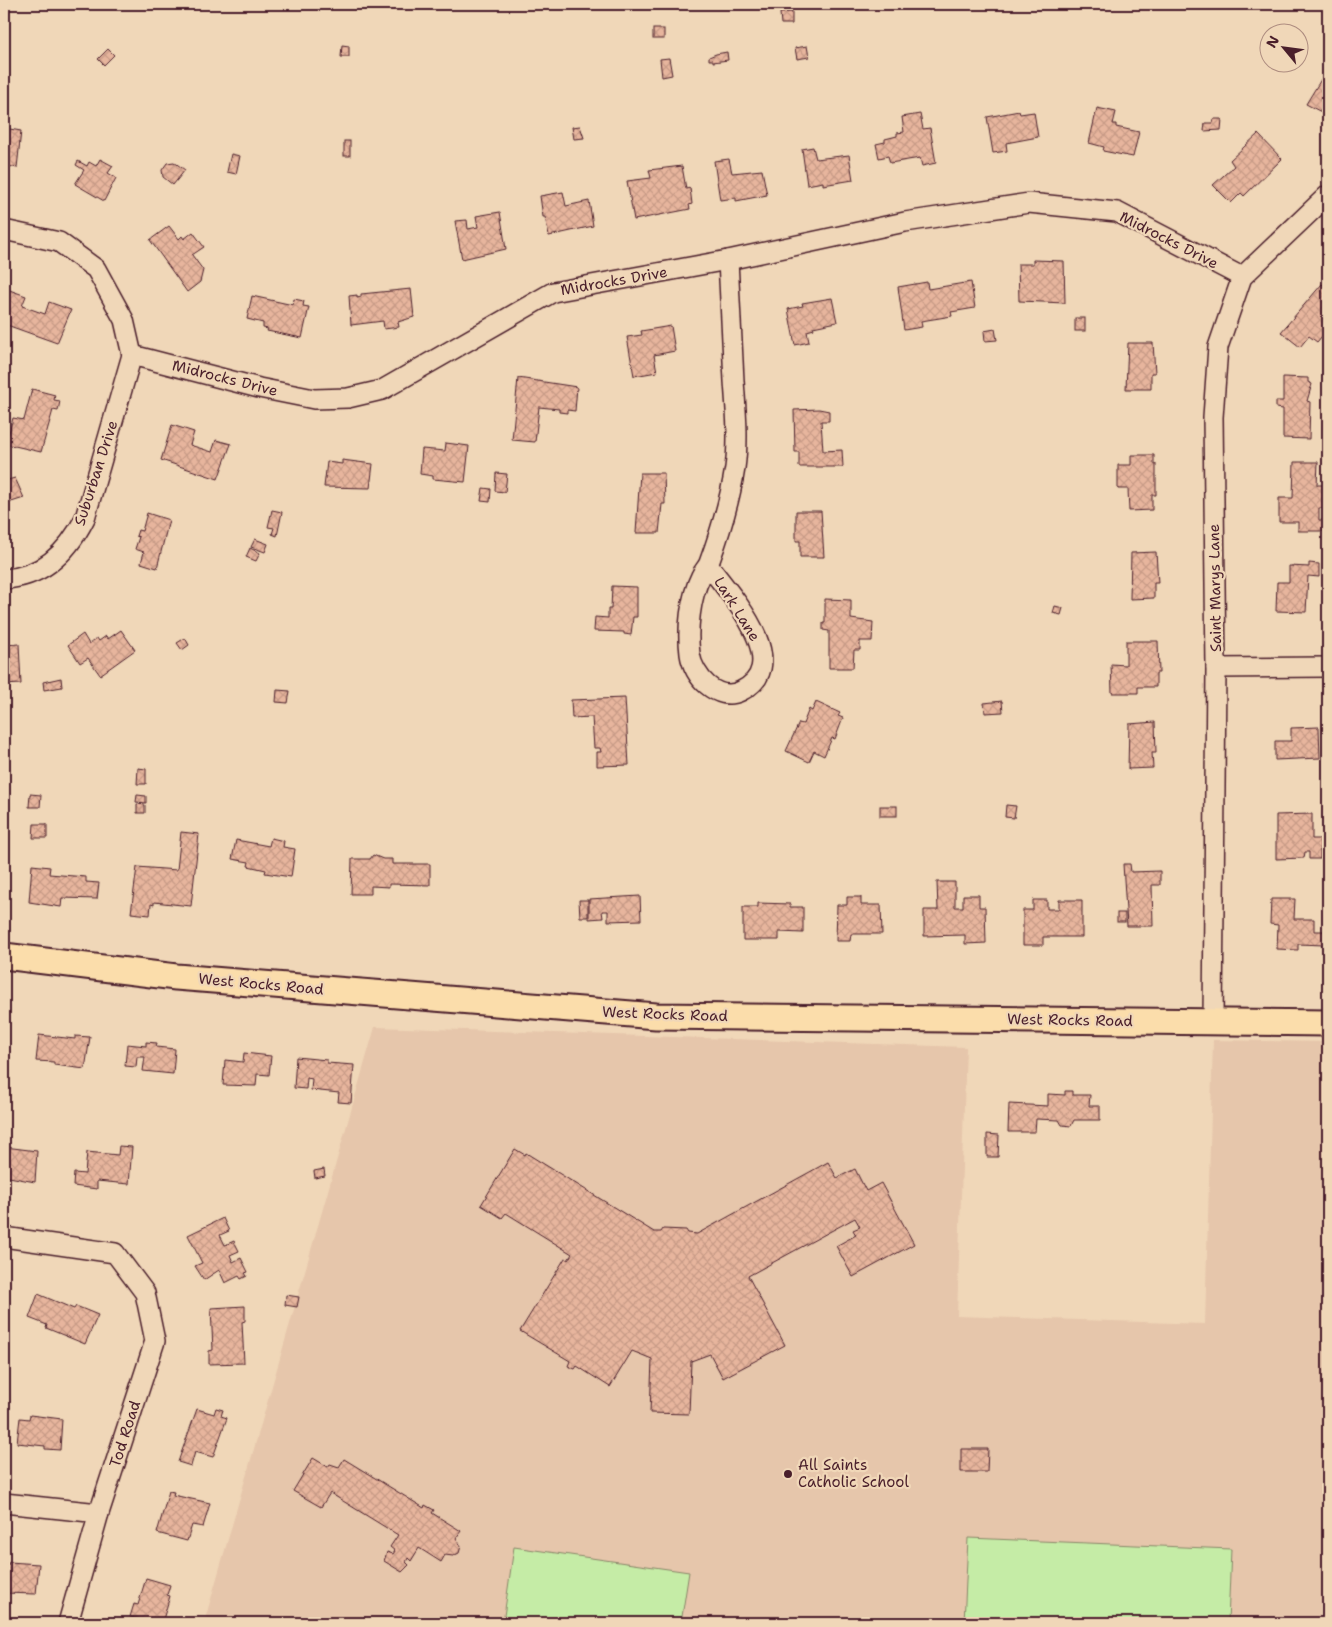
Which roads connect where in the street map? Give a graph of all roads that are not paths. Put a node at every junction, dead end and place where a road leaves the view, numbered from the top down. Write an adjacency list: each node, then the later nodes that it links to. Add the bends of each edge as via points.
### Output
1 (1328, 195): 4 (street, Saint Marys Lane)
2 (4, 230): 5 (street, via 59,242 96,269 124,320)
3 (728, 260): 4 (street, Midrocks Drive, via 904,222 1029,204 1117,212); 5 (street, Midrocks Drive, via 553,292 382,390 348,398 314,399); 6 (street, Lark Lane, via 737,437 728,503)
4 (1242, 277): 9 (street, Saint Marys Lane, via 1218,347 1213,418)
5 (132, 355): 7 (street, Suburban Drive, via 85,518 74,540 50,565 17,578)
6 (708, 565): 6 (street, Lark Lane, via 694,596 690,656 703,681 726,694 736,694 757,678 763,666 763,654 757,637 738,606)
7 (4, 579)
8 (1328, 667): 9 (street)
9 (1216, 668): 11 (street, Saint Marys Lane)
10 (4, 956): 11 (main road, West Rocks Road, via 176,977 656,1016)
11 (1213, 1022): 12 (main road, West Rocks Road)
12 (1328, 1022)
13 (4, 1237): 15 (street, Tod Road, via 115,1253 145,1292 155,1341)
14 (4, 1503): 15 (street)
15 (99, 1513): 16 (street, Tod Road)
16 (68, 1623)

